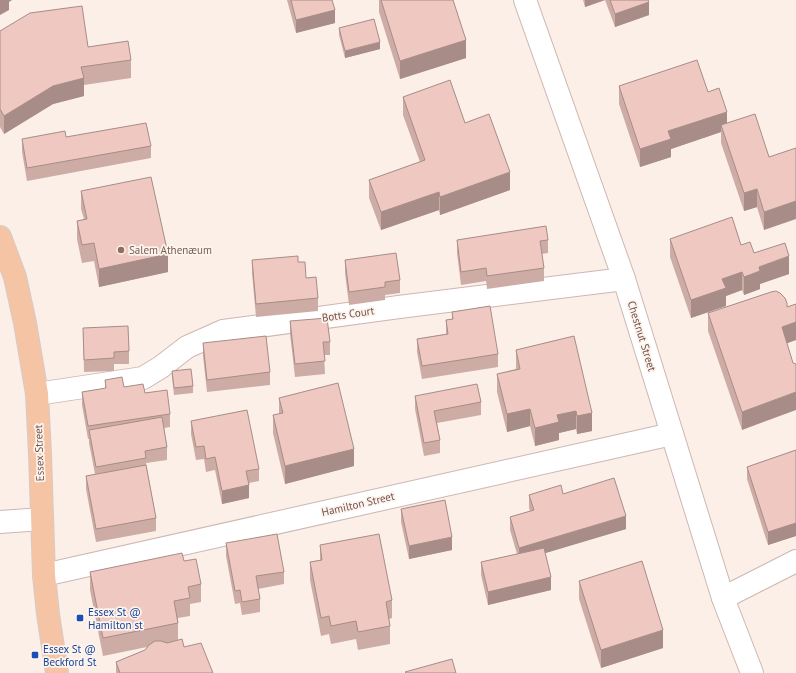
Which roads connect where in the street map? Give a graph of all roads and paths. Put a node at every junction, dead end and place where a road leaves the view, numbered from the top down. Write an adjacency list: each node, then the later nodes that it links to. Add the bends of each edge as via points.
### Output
1 (525, 0): 3 (street, Chestnut Street)
2 (0, 237): 4 (main road, Essex Street, via 15,278)
3 (624, 278): 4 (street, Botts Court, via 224,331 188,347 143,378); 5 (street, Chestnut Street)
4 (37, 394): 6 (main road, Essex Street)
5 (672, 434): 9 (street, Hamilton Street); 10 (street, Chestnut Street)
6 (42, 519): 7 (street); 9 (main road, Essex Street)
7 (0, 522)
8 (796, 561): 10 (street)
9 (44, 575): 11 (main road, Essex Street)
10 (723, 598): 12 (street, Chestnut Street)
11 (57, 673)
12 (752, 673)

